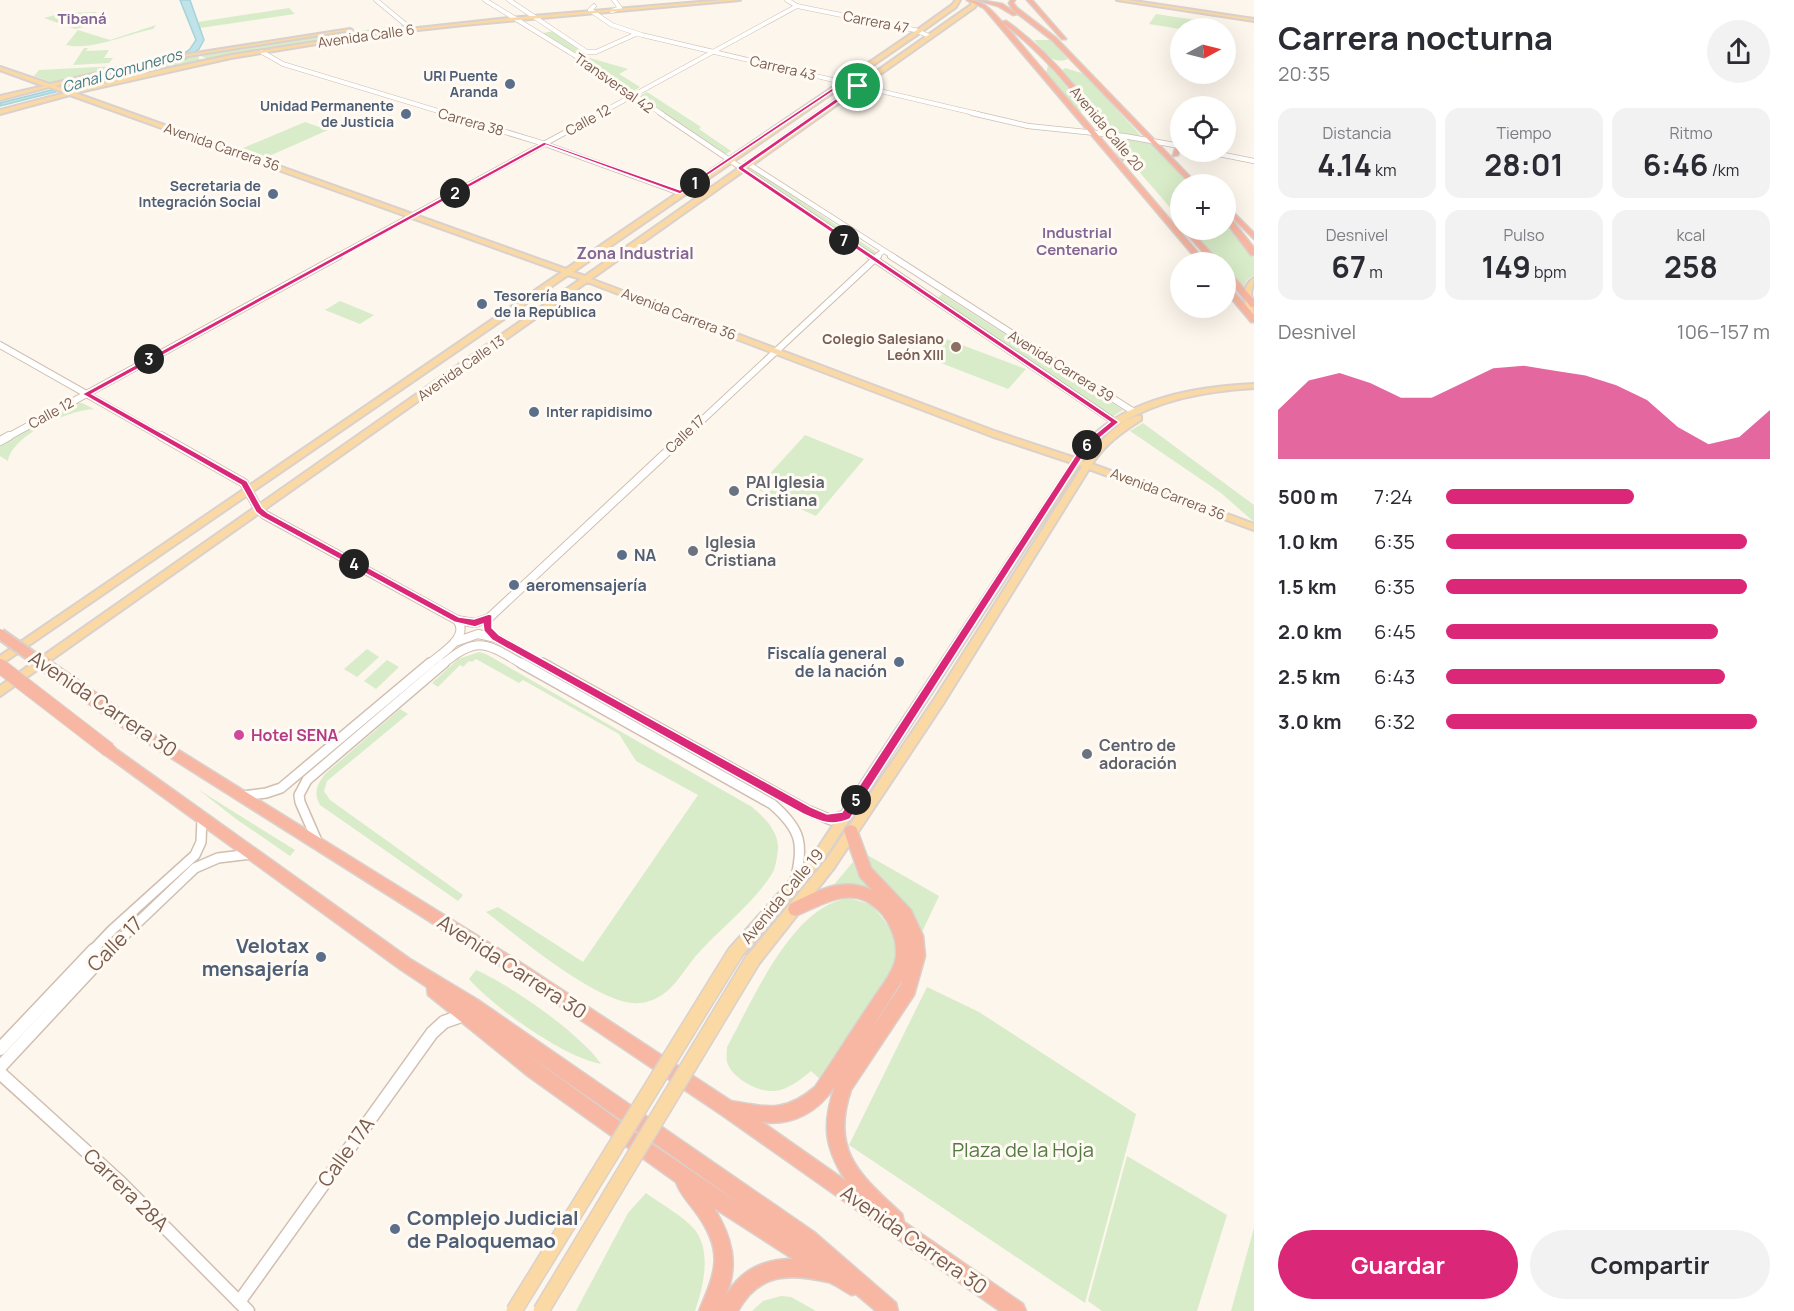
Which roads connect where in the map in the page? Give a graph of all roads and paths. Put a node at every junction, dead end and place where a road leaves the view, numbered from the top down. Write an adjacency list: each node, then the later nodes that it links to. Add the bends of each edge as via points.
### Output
1 (376, 0): 31 (street)
2 (485, 0): 24 (street, Transversal 42)
3 (508, 0): 20 (street, Transversal 42)
4 (669, 0): 16 (main road, Avenida Calle 6)
5 (738, 0): 19 (main road, Avenida Calle 6)
6 (787, 0): 18 (street, Carrera 47)
7 (794, 0): 18 (street)
8 (958, 0): 35 (main road, Avenida Calle 13)
9 (969, 0): 23 (highway, Avenida Calle 20); 37 (main road, Avenida Calle 13, via 973,6)
10 (980, 0): 38 (highway, via 1012,11)
11 (1013, 0): 39 (highway, Avenida Calle 20, via 1015,9)
12 (1119, 0): 15 (main road)
13 (1131, 0): 15 (main road)
14 (1031, 1): 34 (highway, Avenida Calle 20)
15 (1144, 1): 28 (main road)
16 (616, 2): 17 (main road, Avenida Calle 6); 19 (street, via 620,8)
17 (594, 6): 20 (main road, Avenida Calle 6); 21 (street, via 590,8)
18 (797, 6): 35 (street, Carrera 47); 40 (street, Calle 12)
19 (612, 11): 22 (main road, Avenida Calle 6)
20 (526, 12): 24 (main road, Avenida Calle 6); 26 (street, Transversal 42)
21 (593, 12): 22 (main road, Avenida Calle 6); 25 (main road, Avenida Calle 6); 36 (street, Carrera 43, via 612,25)
22 (602, 12): 36 (street, Carrera 43)
23 (990, 12): 38 (highway, Avenida Calle 20); 49 (highway, Avenida Calle 20)
24 (507, 14): 27 (street, Transversal 42); 32 (main road, Avenida Calle 6)
25 (551, 16): 26 (main road, Avenida Calle 6); 29 (main road)
26 (535, 18): 27 (main road, Avenida Calle 6); 29 (street, Transversal 42)
27 (518, 19): 32 (main road, Avenida Calle 6); 55 (street, Transversal 42)
28 (1254, 20)
29 (541, 22): 36 (street, Transversal 42, via 586,52 596,52)
30 (413, 23): 31 (main road, Avenida Calle 6); 32 (main road, Avenida Calle 6); 33 (main road, via 411,27)
31 (405, 24): 41 (main road, Avenida Calle 6)
32 (434, 24): 33 (main road, Avenida Calle 6)
33 (417, 29): 42 (main road, Avenida Calle 6)
34 (1055, 29): 39 (highway); 60 (highway, Avenida Calle 20)
35 (918, 31): 37 (street, Carrera 47); 51 (main road, Avenida Calle 13)
36 (638, 33): 40 (street, Carrera 43)
37 (929, 36): 52 (main road, Avenida Calle 13)
38 (1028, 39): 43 (highway, Avenida Calle 20)
39 (1057, 43): 46 (highway, Avenida Calle 20)
40 (715, 51): 51 (street, Carrera 43); 55 (street, Calle 12)
41 (204, 52): 44 (main road, via 201,59); 53 (main road, Avenida Calle 6)
42 (262, 52): 44 (main road, Avenida Calle 6); 66 (street, Carrera 38, via 283,64)
43 (1040, 52): 45 (highway, Avenida Calle 20); 46 (highway)
44 (215, 60): 54 (main road, Avenida Calle 6)
45 (1047, 61): 49 (highway); 50 (highway, Avenida Calle 20)
46 (1066, 63): 48 (highway); 48 (highway, Avenida Calle 20); 50 (highway, via 1060,70)
47 (0, 68): 53 (main road, Avenida Carrera 36)
48 (1086, 73): 58 (highway, Avenida Calle 20)
49 (1044, 75): 61 (highway, Avenida Calle 20)
50 (1061, 76): 57 (highway, Avenida Calle 20)
51 (845, 81): 52 (street, Carrera 43); 70 (main road, Avenida Calle 13)
52 (860, 84): 62 (street, Carrera 43, via 1028,126); 73 (main road, Avenida Calle 13)
53 (45, 86): 54 (main road, Avenida Carrera 36); 56 (main road, Avenida Calle 6)
54 (67, 94): 59 (main road, Avenida Calle 6); 81 (main road, Avenida Carrera 36)
55 (633, 96): 66 (street, Calle 12); 70 (street, Transversal 42)
56 (0, 98)
57 (1084, 103): 61 (highway); 63 (highway, Avenida Calle 20)
58 (1117, 105): 60 (highway); 64 (highway, Avenida Calle 20)
59 (0, 112)
60 (1135, 113): 64 (highway, Avenida Calle 20)
61 (1080, 119): 62 (highway, Avenida Calle 20)
62 (1091, 132): 63 (street, Carrera 43); 77 (highway, Avenida Calle 20)
63 (1107, 134): 64 (street, Carrera 43); 78 (highway, Avenida Calle 20)
64 (1151, 136): 65 (highway, Avenida Calle 20); 75 (highway, Avenida Calle 20)
65 (1163, 142): 67 (street); 68 (highway, Avenida Calle 20)
66 (545, 144): 79 (street, Carrera 38); 81 (street, Calle 12)
67 (1170, 144)
68 (1170, 150)
69 (1236, 157): 71 (street)
70 (728, 160): 74 (street, Transversal 42); 79 (main road, Avenida Calle 13)
71 (1254, 161)
72 (1181, 162): 76 (highway, Avenida Calle 20)
73 (747, 163): 74 (main road, Avenida Calle 13); 87 (street, Avenida Carrera 39)
74 (740, 168): 90 (street, Avenida Carrera 39); 92 (main road, Avenida Calle 13)
75 (1185, 174)
76 (1193, 174)
77 (1132, 179): 78 (highway); 88 (highway, Avenida Calle 20)
78 (1145, 183): 80 (highway, Avenida Calle 20)
79 (680, 193): 91 (main road, Avenida Calle 13)
80 (1170, 212)
81 (413, 216): 91 (main road, Avenida Carrera 36); 102 (street, Calle 12)
82 (1236, 218): 84 (highway)
83 (1236, 230): 86 (highway)
84 (1254, 237)
85 (1195, 240): 89 (highway)
86 (1253, 250)
87 (882, 252): 90 (street, Calle 17); 103 (street, Avenida Carrera 39)
88 (1194, 252)
89 (1207, 252)
90 (873, 260): 99 (street, Calle 17); 104 (street, Avenida Carrera 39)
91 (568, 272): 92 (main road, Avenida Carrera 36); 107 (main road, Avenida Calle 13)
92 (586, 279): 99 (main road, Avenida Carrera 36); 108 (main road, Avenida Calle 13)
93 (1254, 280): 96 (main road, via 1248,288)
94 (1236, 286): 96 (highway)
95 (1236, 299): 97 (highway)
96 (1251, 302): 97 (main road)
97 (1254, 319)
98 (0, 345): 102 (street)
99 (776, 351): 106 (main road, Avenida Carrera 36); 111 (street, Calle 17)
100 (1254, 386): 103 (main road, via 1179,396)
101 (1254, 391): 103 (main road, via 1194,398)
102 (86, 394): 105 (street, Calle 12); 107 (street, via 244,483)
103 (1137, 415): 104 (main road, Avenida Calle 19); 106 (main road, Avenida Calle 19)
104 (1115, 422): 106 (main road, Avenida Calle 19, via 1089,442)
105 (0, 441)
106 (1083, 465): 109 (main road, Avenida Carrera 36); 110 (main road, Avenida Carrera 36); 120 (main road, Avenida Calle 19); 122 (main road, Avenida Calle 19, via 939,701)
107 (250, 491): 108 (street); 116 (main road, Avenida Calle 13)
108 (259, 510): 112 (street); 118 (main road, Avenida Calle 13)
109 (1254, 527)
110 (1254, 533)
111 (489, 618): 112 (street, via 475,623); 114 (street, via 487,628)
112 (457, 620): 115 (street, via 462,632)
113 (0, 634): 119 (highway, Avenida Carrera 30, bridge, via 135,728)
114 (496, 638): 115 (street, via 478,634); 120 (street, via 807,810 831,820)
115 (456, 647): 119 (street, via 281,788); 123 (street, via 307,780 299,795 300,802); 125 (street, via 493,647 772,804 792,825 800,845)
116 (0, 661)
117 (0, 666): 121 (highway, Avenida Carrera 30, bridge)
118 (0, 692)
119 (243, 796): 123 (highway, Avenida Carrera 30)
120 (846, 815): 125 (main road, Avenida Calle 19)
121 (202, 819): 124 (highway, Avenida Carrera 30); 129 (street, Calle 17, via 201,842 195,855 112,930)
122 (851, 831): 126 (main road, Avenida Calle 19); 136 (highway, via 865,872 906,915 915,936 917,956 908,989 841,1092 835,1113 835,1140 843,1163 864,1191)
123 (317, 842): 134 (highway, Avenida Carrera 30)
124 (251, 854): 127 (highway, Avenida Carrera 30); 132 (street, Calle 17, via 218,857 195,868 108,951)
125 (793, 887): 140 (main road, Avenida Calle 19, bridge, via 735,953)
126 (795, 909): 134 (highway, via 837,891 849,890 878,901 888,909 902,932 905,942 901,969 810,1104 786,1115); 141 (main road, Avenida Calle 19, bridge, via 752,962)
127 (405, 964): 128 (highway, Avenida Carrera 30); 139 (highway, Avenida Carrera 30, via 472,1006 807,1239)
128 (464, 1016): 135 (highway, Avenida Carrera 30); 138 (street, Calle 17A, via 444,1022 427,1040)
129 (19, 1028): 130 (street); 131 (street, Calle 17)
130 (0, 1038)
131 (0, 1048)
132 (0, 1067)
133 (0, 1073): 138 (street, Carrera 28A, via 120,1182)
134 (728, 1109): 136 (highway, Avenida Carrera 30)
135 (679, 1175): 137 (highway, Avenida Carrera 30); 142 (highway, via 711,1216 724,1247 723,1278)
136 (932, 1254): 144 (highway, Avenida Carrera 30)
137 (834, 1274): 139 (highway, Avenida Carrera 30); 143 (highway, via 791,1268 769,1270 742,1287)
138 (243, 1306)
139 (890, 1310)
140 (514, 1311)
141 (540, 1311)
142 (709, 1311)
143 (728, 1311)
144 (1016, 1311)

